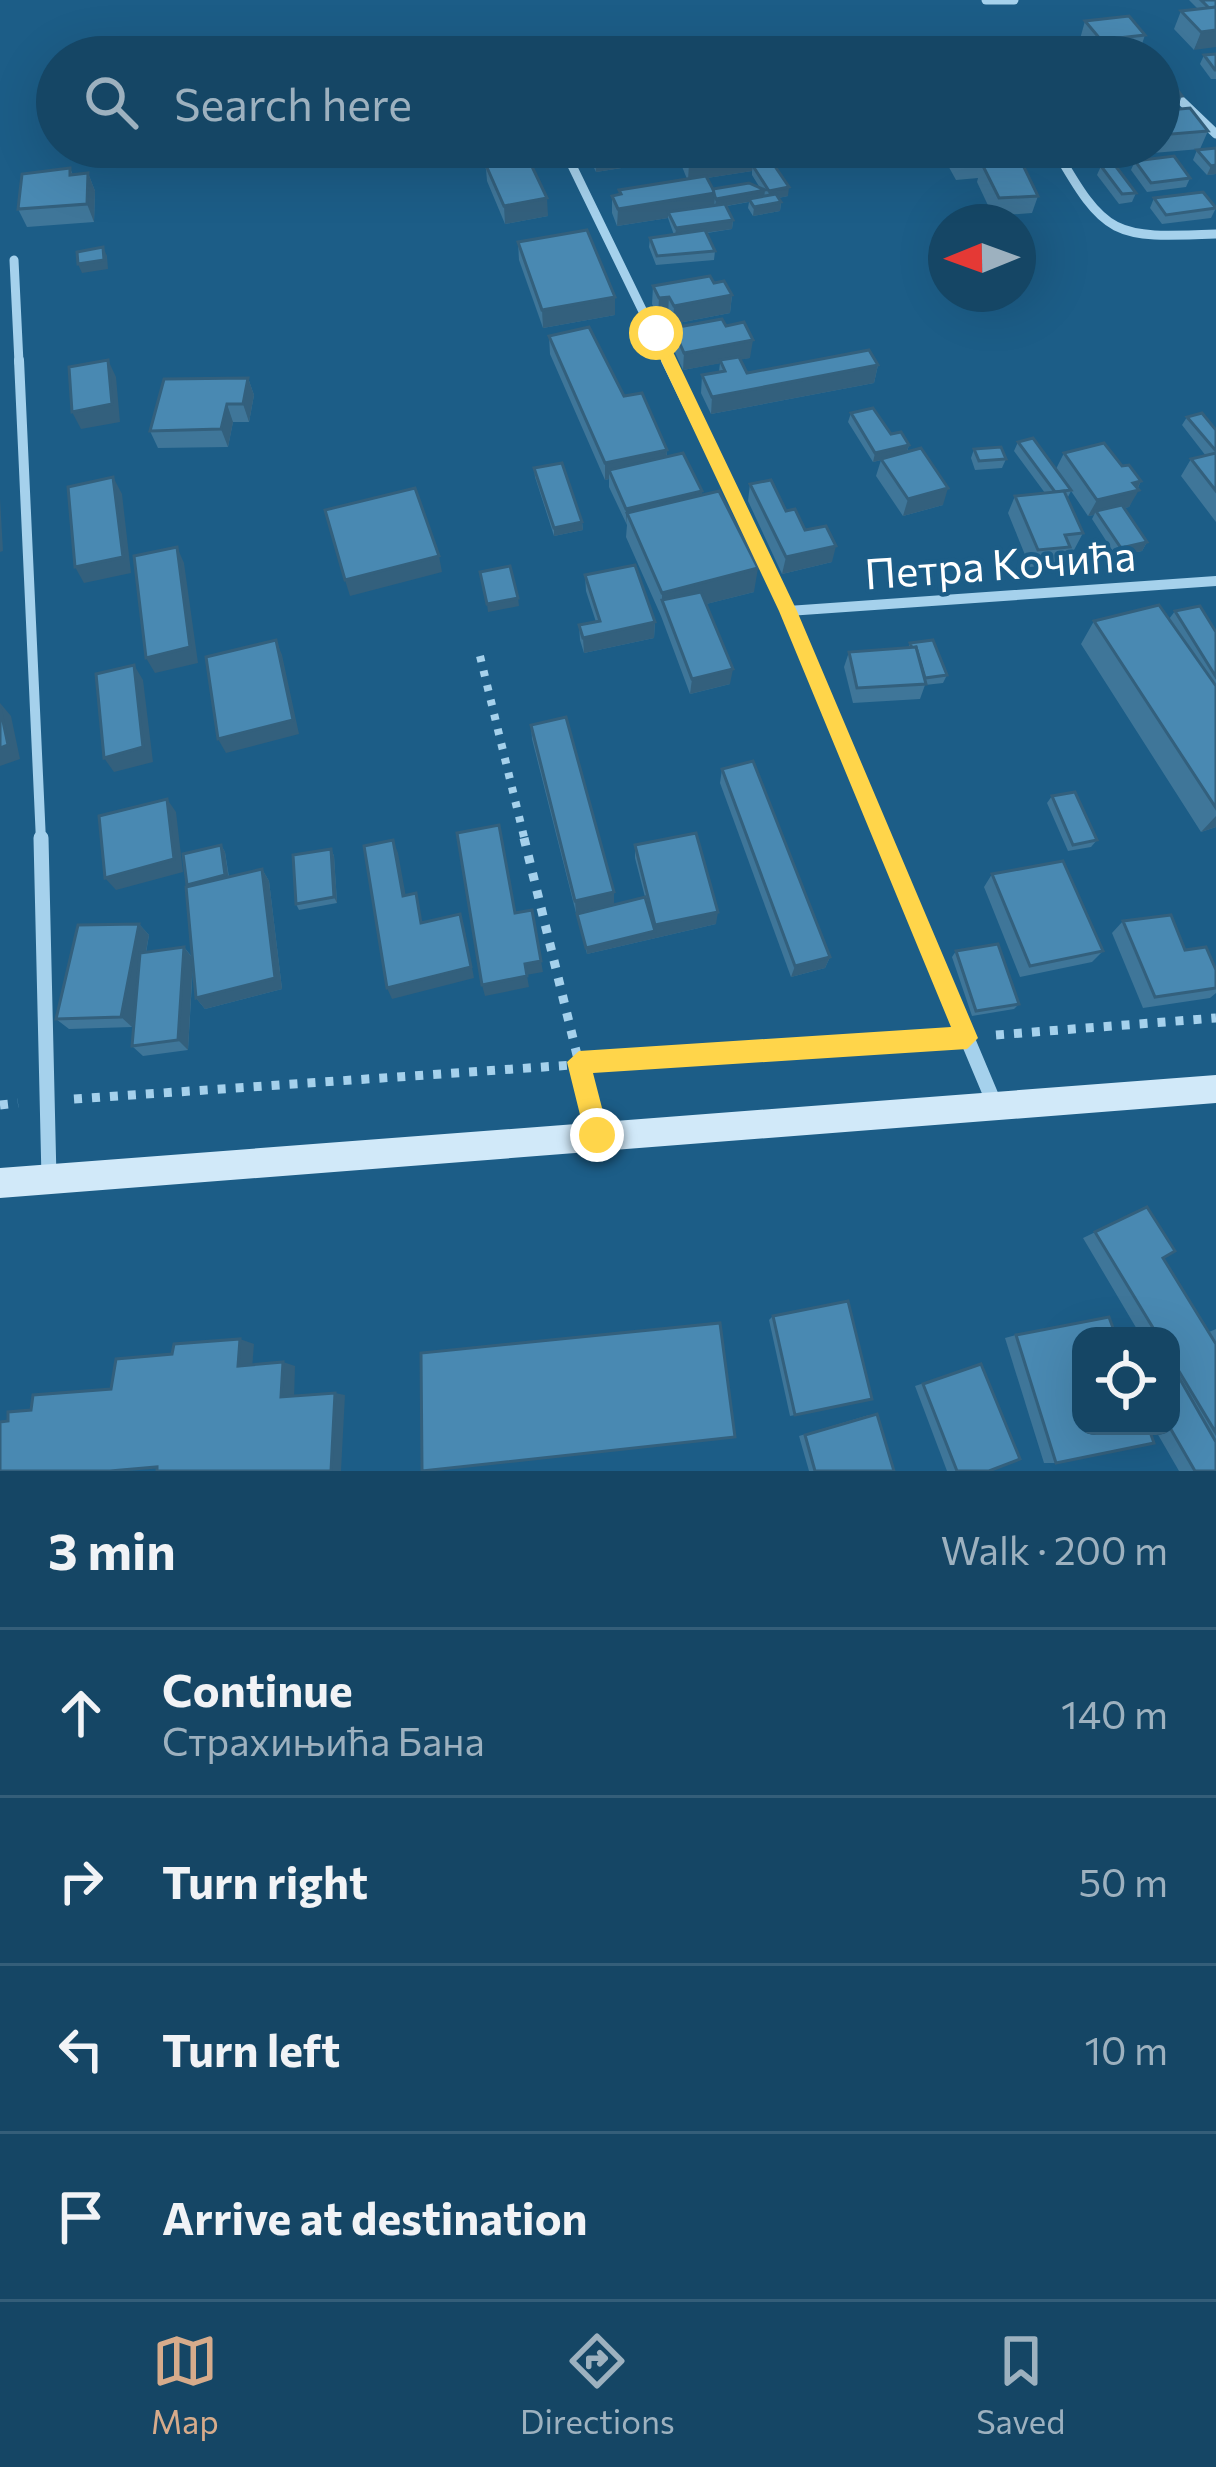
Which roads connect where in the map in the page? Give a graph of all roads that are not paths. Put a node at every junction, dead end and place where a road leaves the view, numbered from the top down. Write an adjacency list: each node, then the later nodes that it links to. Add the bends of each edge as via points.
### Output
1 (986, 0): 2 (street)
2 (1015, 0)
3 (1180, 100): 4 (street)
4 (1216, 134)
5 (572, 168): 10 (street)
6 (1066, 168): 7 (street, via 1106,227 1138,236)
7 (1216, 234)
8 (14, 260): 13 (street)
9 (1216, 580): 10 (street, Петра Кочића)
10 (788, 611): 12 (street)
11 (1216, 1089): 12 (street)
12 (996, 1106): 13 (street)
13 (49, 1179): 14 (street)
14 (0, 1183)

